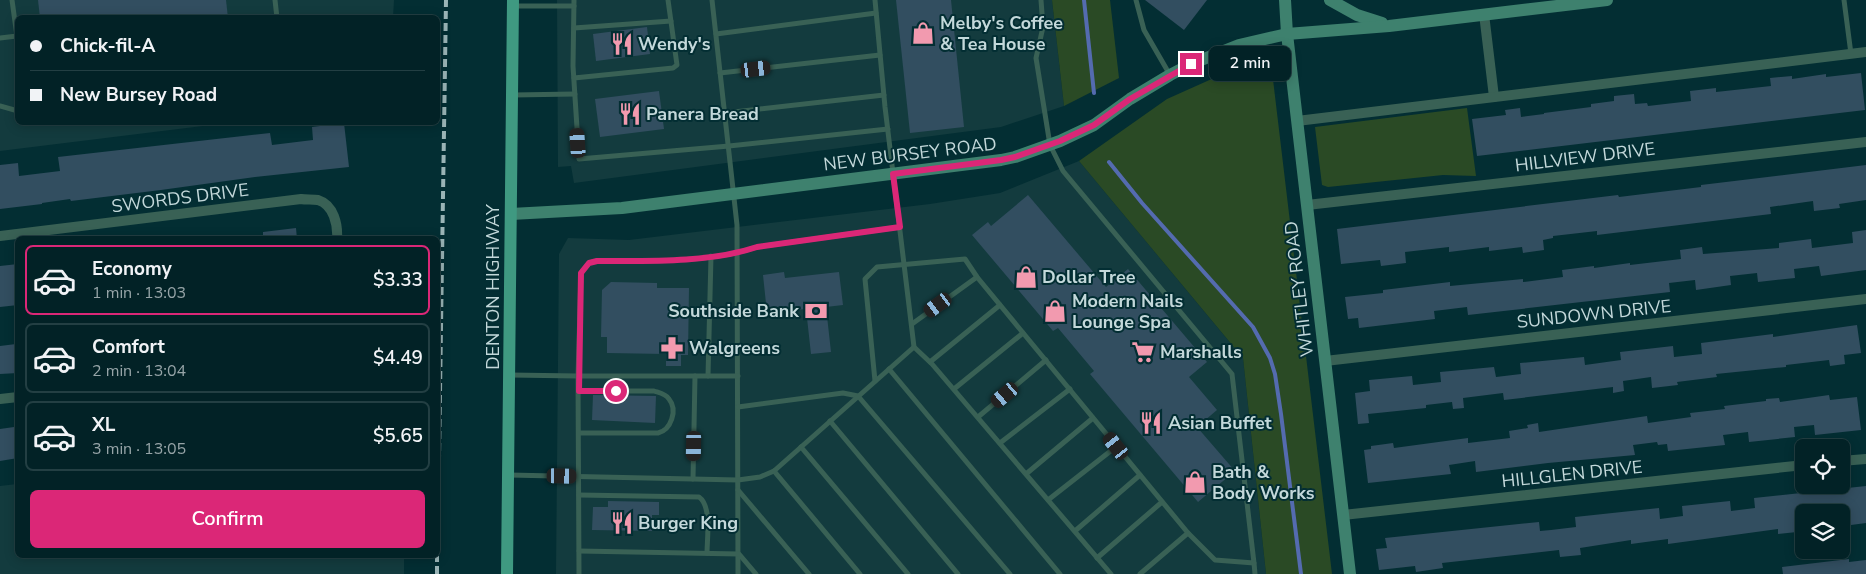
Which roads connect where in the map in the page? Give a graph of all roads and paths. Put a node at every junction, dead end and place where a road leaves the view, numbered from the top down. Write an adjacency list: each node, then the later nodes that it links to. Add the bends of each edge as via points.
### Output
1 (12, 0): 20 (lane)
2 (274, 0): 17 (lane)
3 (668, 0): 18 (lane)
4 (712, 0): 22 (lane)
5 (875, 0): 15 (lane)
6 (1041, 0): 42 (lane, via 1043,27 1036,58)
7 (1136, 0): 30 (lane, via 1144,30)
8 (1285, 0): 23 (street, WHITLEY ROAD)
9 (1330, 0): 19 (street, via 1357,15)
10 (1607, 0): 12 (street, NEW BURSEY ROAD)
11 (1844, 0): 27 (lane)
12 (1591, 1): 16 (street, NEW BURSEY ROAD)
13 (513, 3): 14 (lane); 33 (main road, DENTON HIGHWAY)
14 (574, 3): 21 (lane)
15 (876, 13): 22 (lane); 28 (lane)
16 (1484, 14): 19 (street, NEW BURSEY ROAD); 35 (street)
17 (276, 15)
18 (671, 21): 21 (lane); 31 (lane, via 677,65 672,68)
19 (1389, 26): 23 (street, NEW BURSEY ROAD)
20 (15, 27)
21 (574, 28): 31 (lane)
22 (716, 34): 29 (lane)
23 (1287, 34): 30 (street, NEW BURSEY ROAD, via 1239,45); 39 (street, WHITLEY ROAD)
24 (15, 36): 25 (lane)
25 (0, 38)
26 (1866, 52): 27 (street)
27 (1851, 54): 35 (street)
28 (880, 55): 29 (lane); 34 (lane)
29 (720, 73): 38 (lane)
30 (1170, 75): 42 (street, NEW BURSEY ROAD, via 1094,125)
31 (574, 78): 32 (lane)
32 (575, 94): 33 (lane); 43 (lane, via 579,159)
33 (513, 95): 47 (main road, DENTON HIGHWAY)
34 (884, 95): 38 (lane); 40 (lane)
35 (1494, 97): 39 (street)
36 (0, 106): 37 (lane)
37 (15, 110)
38 (725, 113): 43 (lane)
39 (1297, 121): 46 (street, WHITLEY ROAD)
40 (888, 129): 43 (lane); 44 (lane)
41 (1866, 142): 46 (street, HILLVIEW DRIVE)
42 (1050, 145): 44 (street, NEW BURSEY ROAD, via 1001,160); 105 (lane, via 1063,171 1232,374)
43 (729, 146): 45 (lane)
44 (893, 174): 45 (street, NEW BURSEY ROAD); 48 (lane)
45 (734, 194): 47 (street, NEW BURSEY ROAD, via 622,208); 51 (lane)
46 (1307, 205): 61 (street, WHITLEY ROAD)
47 (511, 214): 64 (main road, DENTON HIGHWAY)
48 (900, 227): 51 (lane, via 757,247); 53 (lane)
49 (0, 236): 50 (street, SWORDS DRIVE, via 301,199 319,200 332,211)
50 (337, 236)
51 (738, 254): 52 (lane); 68 (lane)
52 (711, 256): 65 (lane, via 656,261 597,261 584,267 581,273); 67 (lane)
53 (904, 264): 54 (lane, via 965,259); 57 (lane); 69 (lane, via 876,267 865,279)
54 (977, 277): 56 (lane); 57 (lane)
55 (1866, 299): 61 (street, SUNDOWN DRIVE)
56 (1000, 305): 58 (lane); 62 (lane)
57 (912, 324): 59 (lane)
58 (1023, 333): 60 (lane); 71 (lane)
59 (914, 347): 62 (lane); 63 (lane)
60 (1046, 360): 70 (lane); 77 (lane)
61 (1325, 360): 98 (street, WHITLEY ROAD)
62 (930, 362): 71 (lane)
63 (889, 369): 69 (lane); 115 (lane)
64 (510, 375): 65 (lane); 90 (main road, DENTON HIGHWAY)
65 (578, 376): 66 (lane); 72 (lane)
66 (695, 376): 67 (lane); 92 (lane)
67 (708, 376): 68 (lane)
68 (738, 376): 76 (lane)
69 (875, 381): 73 (lane)
70 (1070, 389): 78 (lane); 81 (lane)
71 (954, 390): 77 (lane)
72 (579, 391): 80 (lane); 80 (lane, via 665,395 671,400 672,417 664,432)
73 (858, 396): 76 (lane, via 843,393); 79 (lane); 114 (lane)
74 (15, 397): 75 (street)
75 (0, 399)
76 (738, 407): 93 (lane)
77 (978, 417): 81 (lane)
78 (1093, 418): 82 (lane); 88 (lane)
79 (830, 421): 83 (lane); 113 (lane)
80 (579, 433): 91 (lane)
81 (1000, 443): 88 (lane)
82 (1116, 446): 89 (lane); 96 (lane)
83 (800, 447): 87 (lane); 112 (lane)
84 (1866, 459): 85 (street)
85 (1850, 460)
86 (1795, 466): 98 (street, HILLGLEN DRIVE)
87 (774, 470): 93 (lane, via 760,477); 111 (lane)
88 (1026, 474): 96 (lane)
89 (1140, 474): 97 (lane); 99 (lane)
90 (508, 475): 91 (lane); 106 (main road, DENTON HIGHWAY)
91 (580, 476): 92 (lane); 95 (lane)
92 (694, 479): 93 (lane)
93 (738, 480): 94 (lane)
94 (738, 490): 103 (lane); 110 (lane)
95 (579, 495): 101 (lane); 102 (lane, via 699,497 707,509)
96 (1048, 500): 99 (lane)
97 (1162, 502): 100 (lane); 104 (lane)
98 (1343, 516): 119 (street, WHITLEY ROAD)
99 (1075, 531): 104 (lane)
100 (1188, 533): 105 (lane, via 1215,560); 117 (lane)
101 (579, 551): 102 (lane); 107 (lane)
102 (706, 553): 103 (lane)
103 (739, 554): 108 (lane); 109 (lane)
104 (1097, 558): 116 (lane)
105 (1254, 563): 118 (lane)
106 (507, 574)
107 (579, 574)
108 (738, 574)
109 (756, 574)
110 (809, 574)
111 (860, 574)
112 (908, 574)
113 (958, 574)
114 (1010, 574)
115 (1060, 574)
116 (1111, 574)
117 (1140, 574)
118 (1255, 574)
119 (1350, 574)

